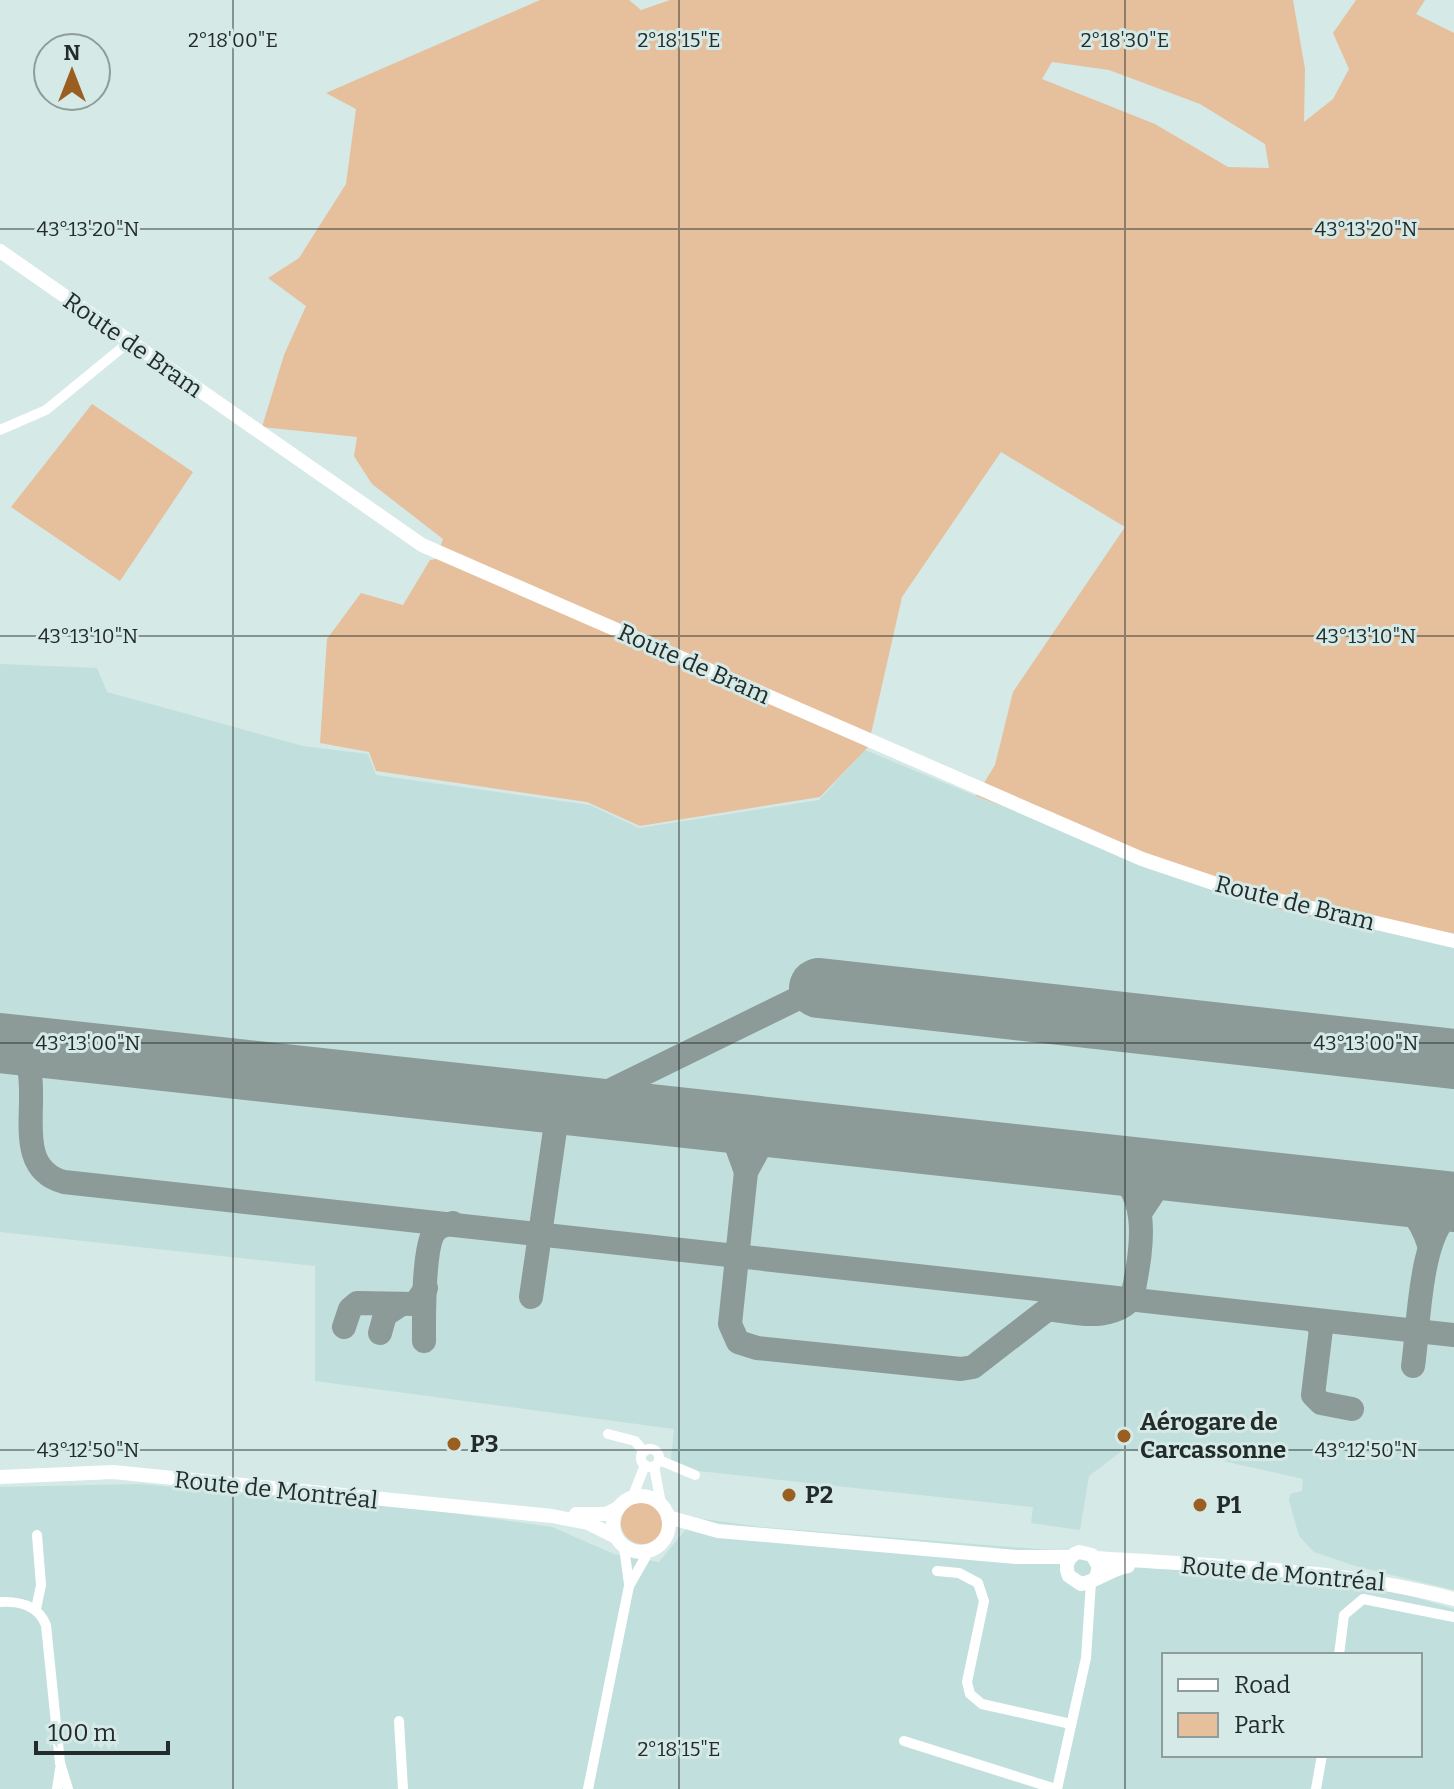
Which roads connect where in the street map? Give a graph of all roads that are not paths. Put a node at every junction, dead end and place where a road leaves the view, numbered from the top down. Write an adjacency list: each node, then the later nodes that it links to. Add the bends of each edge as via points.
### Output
1 (0, 251): 2 (main road, Route de Bram)
2 (129, 342): 3 (street, via 46,410); 4 (main road, Route de Bram, via 422,545 1142,859 1234,890)
3 (0, 430)
4 (1454, 941)
5 (608, 1434): 6 (street, via 635,1441)
6 (644, 1452): 7 (street, via 642,1460); 7 (street, via 655,1449)
7 (653, 1464): 8 (street); 10 (street); 12 (street)
8 (695, 1475)
9 (0, 1477): 13 (main road, Route de Montréal, via 113,1472)
10 (632, 1498): 11 (main road); 12 (main road, via 647,1497)
11 (618, 1508): 13 (main road, Route de Montréal, via 606,1514); 17 (main road, via 613,1522)
12 (665, 1510): 14 (main road); 16 (main road)
13 (552, 1516): 17 (main road, Route de Montréal, via 588,1523)
14 (718, 1531): 16 (main road); 22 (main road, via 1016,1557)
15 (37, 1535): 26 (street, via 41,1585)
16 (666, 1538): 18 (main road)
17 (620, 1542): 18 (main road, via 632,1551); 23 (street)
18 (649, 1551): 23 (street)
19 (1095, 1558): 20 (main road, Route de Montréal); 22 (main road, via 1099,1567); 22 (main road, Route de Montréal, via 1084,1552)
20 (1157, 1563): 22 (main road, Route de Montréal); 24 (main road, Route de Montréal, via 1324,1572)
21 (937, 1571): 30 (street, via 959,1573 978,1583 984,1601 967,1682 970,1694 982,1704)
22 (1080, 1574): 30 (street, via 1087,1607 1086,1658)
23 (629, 1586): 37 (street)
24 (1454, 1599)
25 (0, 1602): 26 (street, via 17,1601)
26 (36, 1609): 33 (street, via 46,1625)
27 (1454, 1617): 28 (street, via 1363,1599 1344,1615)
28 (1339, 1653)
29 (399, 1721): 36 (street)
30 (1071, 1724): 38 (street)
31 (904, 1741): 38 (street)
32 (1322, 1757): 39 (street)
33 (60, 1763): 34 (street); 35 (street)
34 (57, 1789)
35 (68, 1789)
36 (403, 1789)
37 (588, 1789)
38 (1057, 1789)
39 (1316, 1789)

